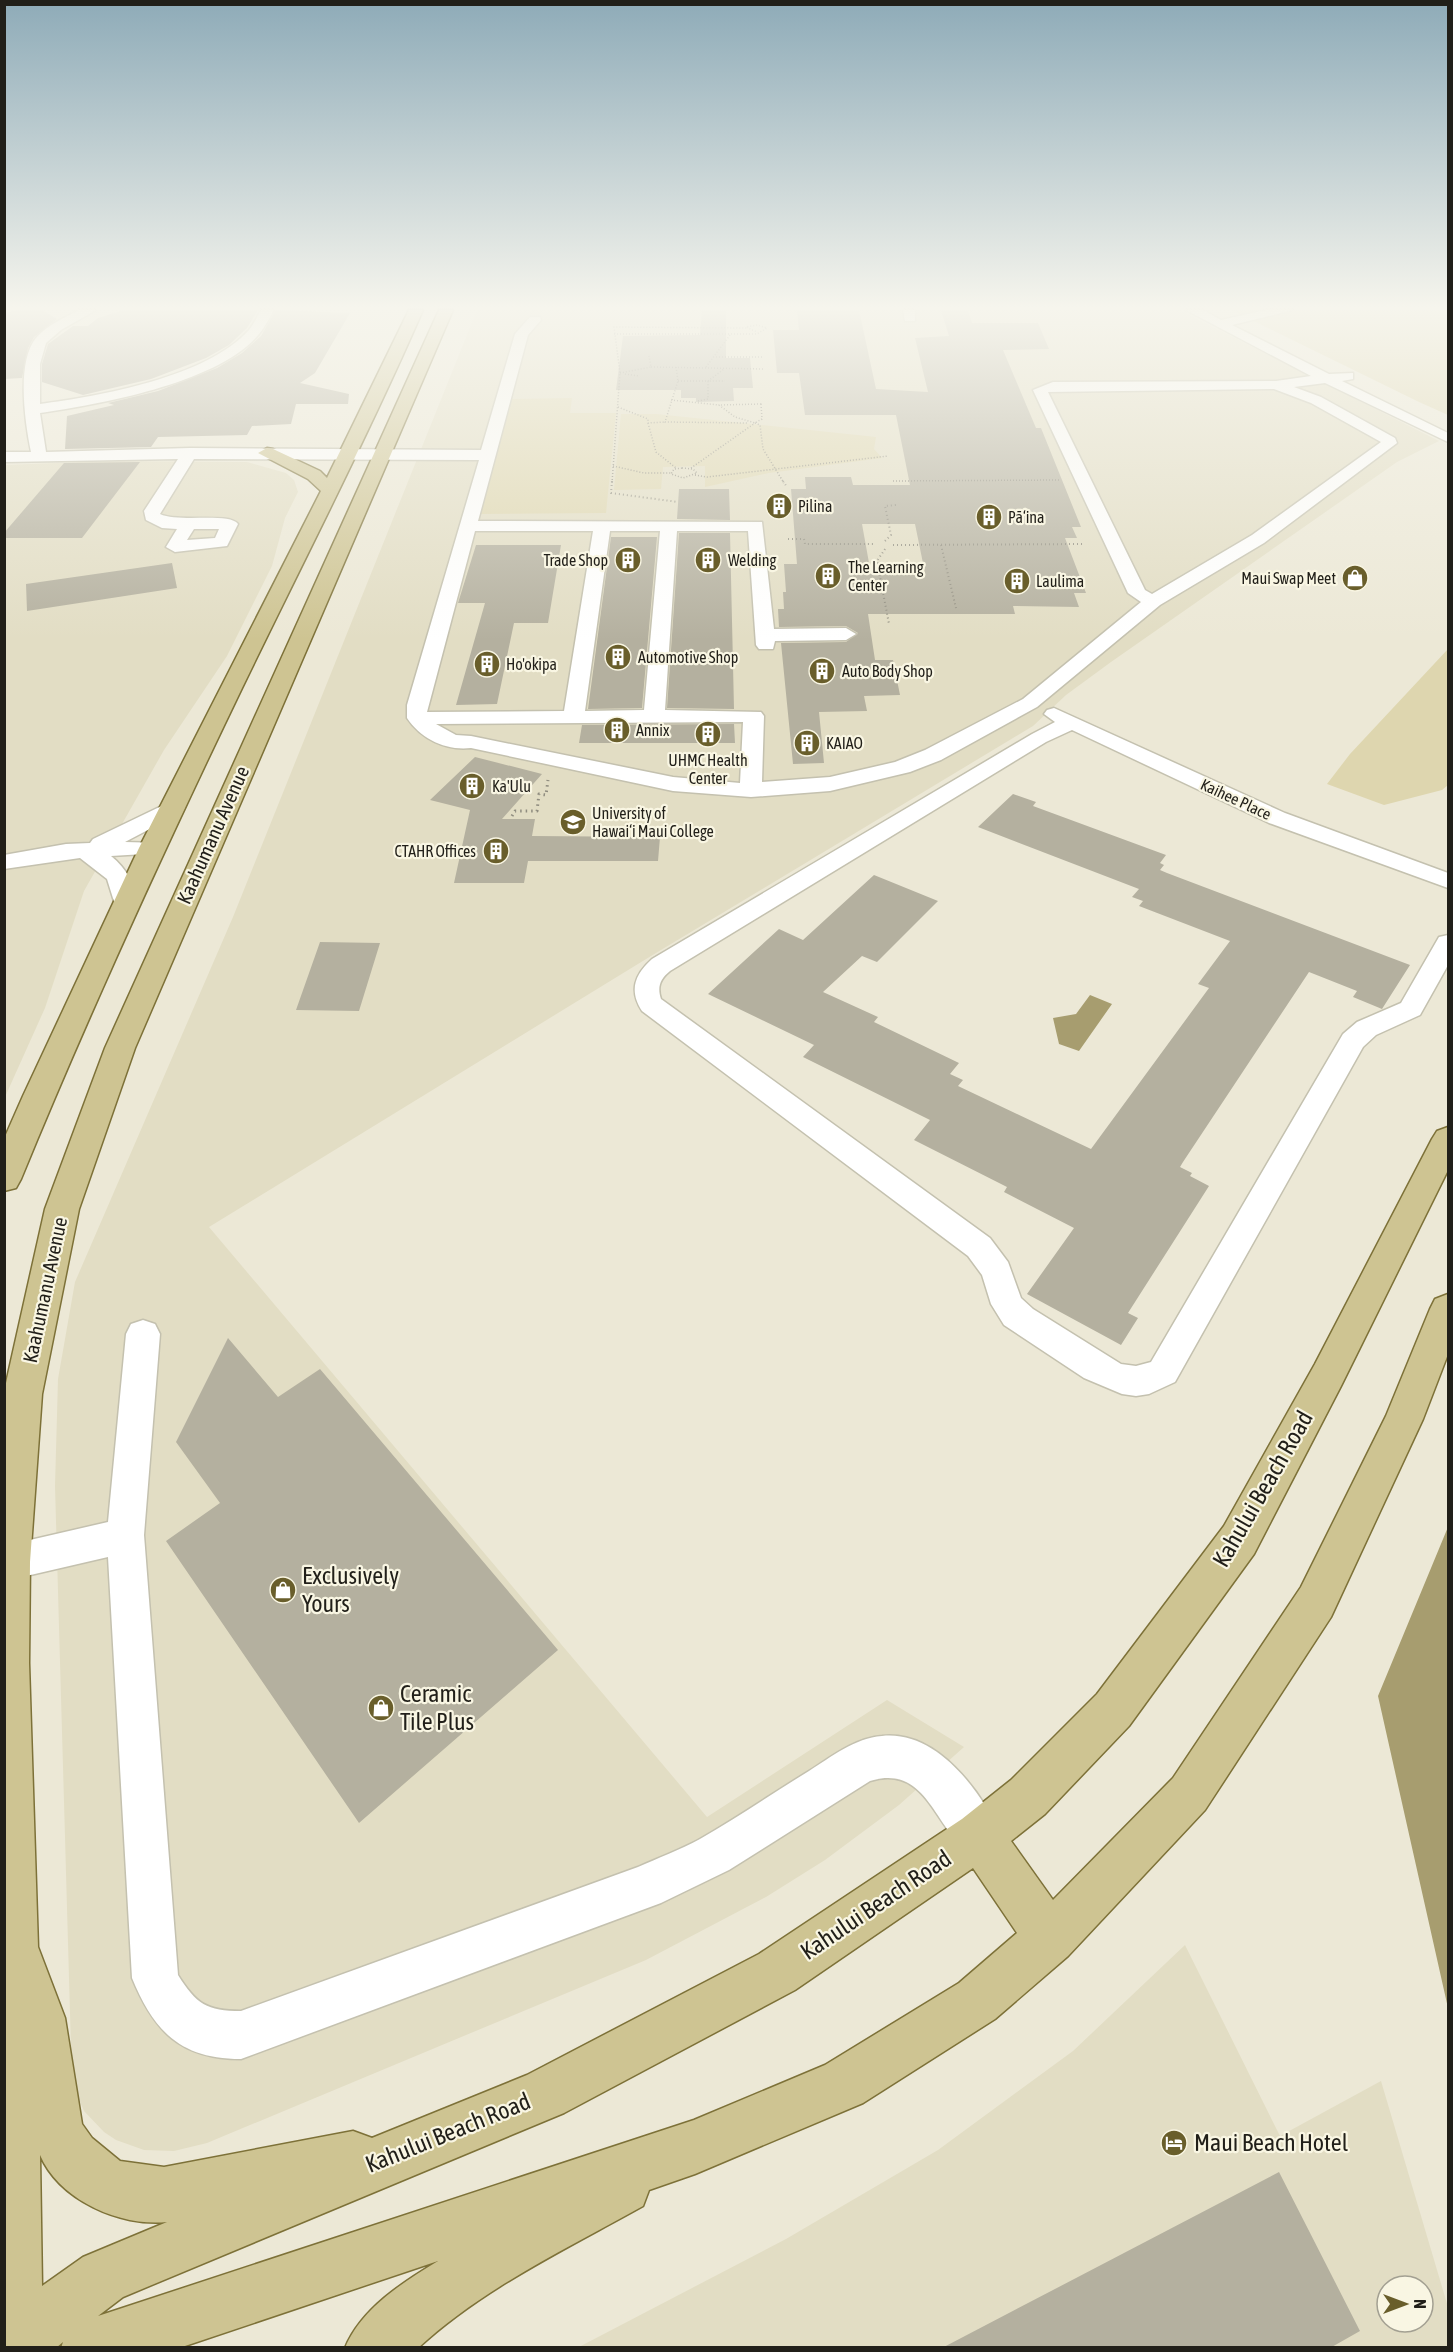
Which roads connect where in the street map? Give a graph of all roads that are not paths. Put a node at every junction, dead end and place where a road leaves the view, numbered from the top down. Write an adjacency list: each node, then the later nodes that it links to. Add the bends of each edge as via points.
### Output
1 (35, 420): 14 (street)
2 (366, 420): 11 (main road, Kaahumanu Avenue)
3 (399, 420): 12 (main road, Kaahumanu Avenue)
4 (499, 420): 13 (street)
5 (1053, 420): 21 (street, via 1137,593)
6 (1352, 420): 21 (street, via 1390,441 1258,539)
7 (1412, 420): 8 (street)
8 (1449, 438)
9 (190, 453): 10 (street); 14 (street); 17 (street, via 151,513 162,522)
10 (267, 453): 11 (street); 16 (main road, via 314,475)
11 (348, 453): 12 (street); 16 (main road, Kaahumanu Avenue)
12 (384, 454): 13 (street); 30 (main road, Kaahumanu Avenue)
13 (489, 455): 19 (street)
14 (39, 456): 15 (street)
15 (4, 457)
16 (330, 490): 29 (main road, Kaahumanu Avenue)
17 (188, 524)
18 (602, 525): 19 (street); 20 (street); 24 (street)
19 (468, 526): 26 (street, via 417,705)
20 (669, 526): 22 (street, via 756,526 766,640); 25 (street)
21 (1153, 601): 23 (street)
22 (846, 634)
23 (1030, 703): 27 (street, Kaihee Place); 28 (street, via 933,755 902,767 830,783)
24 (574, 715): 25 (street); 26 (street)
25 (654, 716): 28 (street, via 754,716)
26 (417, 718): 28 (street, via 433,733 455,742 471,742 673,784)
27 (1072, 722): 33 (street, Kaihee Place, via 1277,818); 35 (street, via 1039,738 661,965 648,978 645,994 651,1005 979,1247 997,1271 1004,1295 1016,1315 1108,1374 1135,1381 1163,1372 1353,1041 1369,1026 1411,1009)
28 (751, 790)
29 (174, 807): 30 (main road, Kaahumanu Avenue); 31 (street, via 131,831)
30 (180, 848): 31 (street); 34 (main road, Kaahumanu Avenue); 41 (main road, Kaahumanu Avenue, via 120,1048 62,1209 23,1394)
31 (84, 850): 32 (street); 34 (street, via 112,869 123,886)
32 (4, 862)
33 (1449, 881)
34 (126, 906): 37 (main road, Kaahumanu Avenue, via 53,1060)
35 (1449, 943)
36 (1449, 1139): 42 (main road, Kahului Beach Road, via 1239,1540 1113,1710 1028,1797)
37 (4, 1179)
38 (1449, 1309): 43 (main road, via 1404,1419 1316,1602 1189,1794)
39 (143, 1334): 40 (street)
40 (125, 1535): 41 (street); 42 (street, via 155,1978 173,2011 203,2031 241,2036 645,1887 714,1855 860,1763 875,1758 899,1757 930,1770)
41 (9, 1562): 44 (main road, Kaahumanu Avenue, via 7,1663)
42 (979, 1836): 43 (main road); 45 (main road, Kahului Beach Road, via 777,1972 545,2094)
43 (1050, 1938): 46 (main road, via 977,2001 844,2084)
44 (13, 1950): 45 (main road, via 34,1994 44,2039 50,2099 66,2150 96,2180 116,2190 164,2196); 47 (main road, Kaahumanu Avenue)
45 (414, 2147): 47 (main road, Kahului Beach Road, via 103,2277 36,2326)
46 (695, 2147): 48 (main road); 49 (main road, via 498,2256 426,2301)
47 (14, 2348)
48 (90, 2348)
49 (374, 2348)

